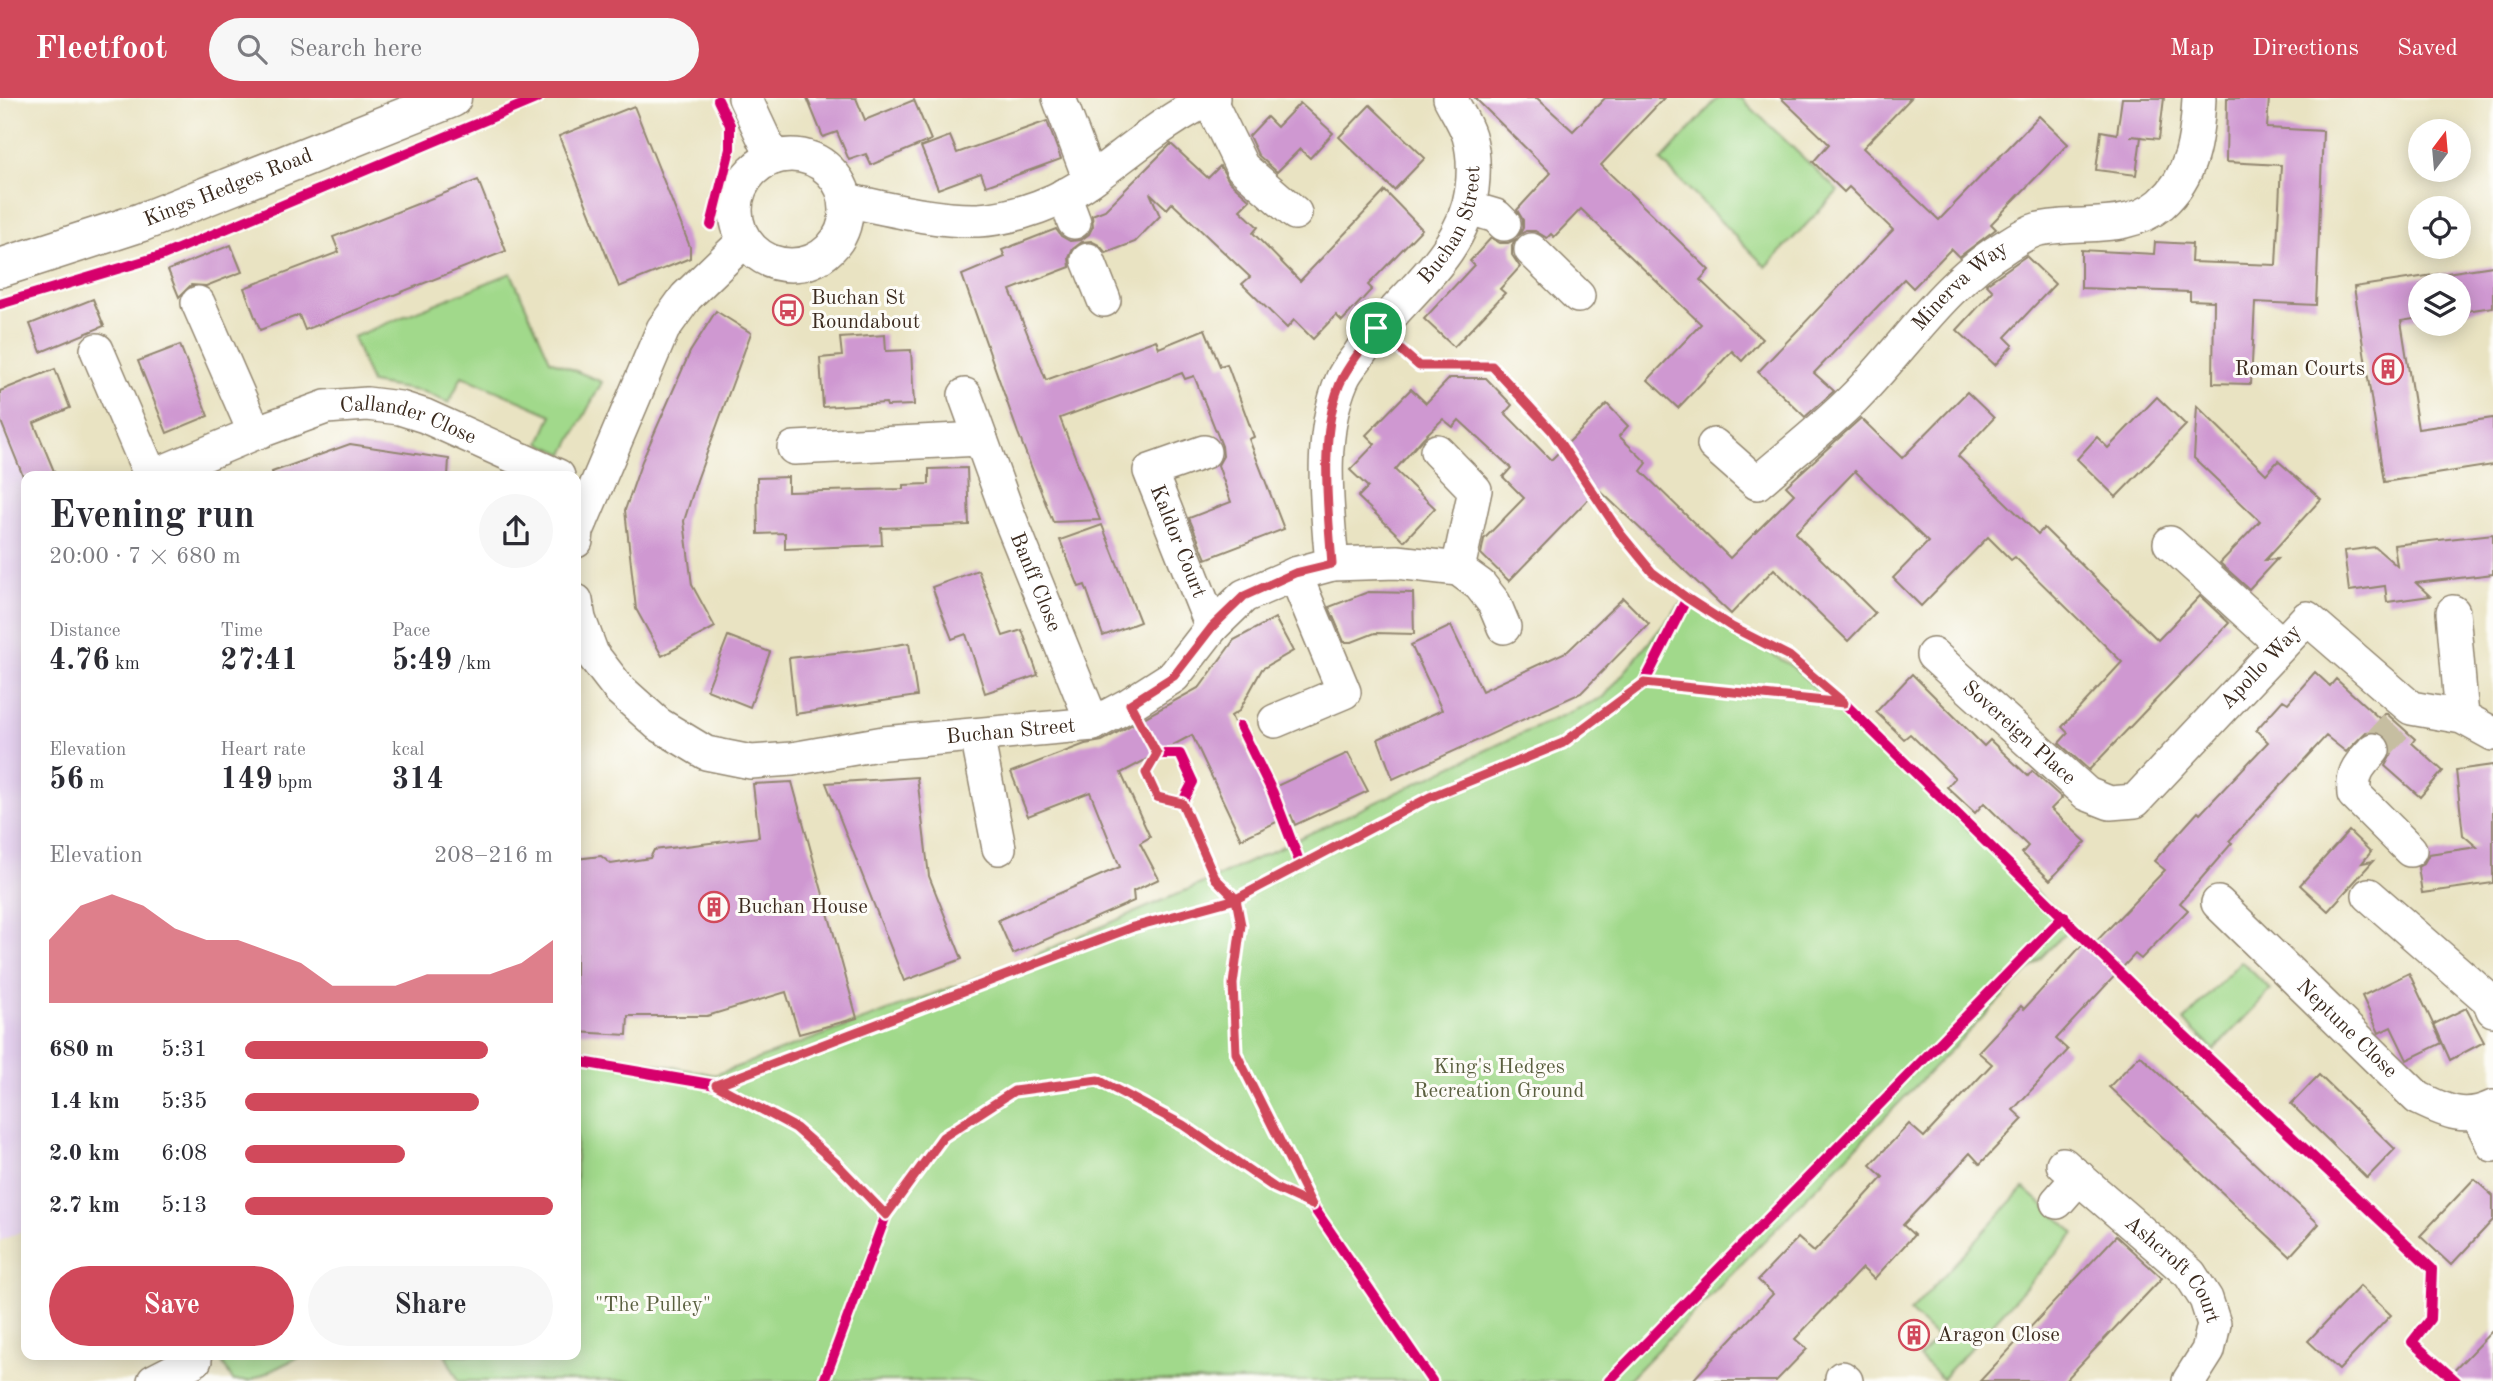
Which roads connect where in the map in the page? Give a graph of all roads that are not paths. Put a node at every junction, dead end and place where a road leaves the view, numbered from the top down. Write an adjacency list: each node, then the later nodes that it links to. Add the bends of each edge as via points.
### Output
1 (452, 98): 16 (street, Kings Hedges Road, via 142,222)
2 (745, 98): 7 (street)
3 (1059, 98): 8 (street)
4 (1450, 98): 10 (street, Buchan Street, via 1469,136 1475,170)
5 (2199, 98): 24 (street, Minerva Way, via 2197,137 2187,169 2176,189 2159,205 2111,225 2037,230 1980,262 1914,328 1853,400 1757,483)
6 (1211, 99): 8 (street, via 1147,137); 11 (street, via 1242,167)
7 (774, 158): 9 (street, via 802,155 824,166 838,179); 13 (street, via 759,164 745,178 737,195 736,216)
8 (1076, 199): 9 (street, via 978,220 912,214)
9 (846, 200): 13 (street, via 841,234 830,250 804,264 777,264)
10 (1469, 208): 12 (street, via 1496,216); 34 (street, Buchan Street, via 1444,258 1376,328 1343,378 1328,433)
11 (1295, 213)
12 (1504, 224)
13 (744, 241): 31 (street, via 686,297 663,329)
14 (1531, 250): 17 (street)
15 (1088, 260): 18 (street)
16 (0, 268)
17 (1578, 296)
18 (1104, 300)
19 (198, 303): 22 (street)
20 (97, 350): 28 (street, Callander Close)
21 (965, 395): 23 (street, Banff Close)
22 (255, 433): 29 (street, Callander Close); 30 (street, Callander Close, via 326,407 367,404 425,416)
23 (981, 439): 25 (street); 46 (street, Banff Close)
24 (1714, 445)
25 (794, 448)
26 (1437, 451): 35 (street, via 1475,490)
27 (1204, 452): 38 (street, Kaldor Court, via 1150,471)
28 (150, 471)
29 (164, 471)
30 (547, 471)
31 (584, 488): 32 (street)
32 (581, 506)
33 (2170, 543): 41 (street)
34 (1332, 564): 35 (street, via 1397,562); 36 (street, Buchan Street)
35 (1458, 569): 39 (street, via 1480,585)
36 (1295, 573): 38 (street, Buchan Street, via 1244,596); 45 (street, via 1344,692)
37 (2453, 612): 44 (street)
38 (1212, 627): 46 (street, Buchan Street, via 1174,676)
39 (1504, 627)
40 (581, 635): 43 (street, Buchan Street)
41 (2281, 644): 44 (street, Apollo Way, via 2307,618 2404,716); 50 (street, Apollo Way, via 2135,801)
42 (1933, 655): 50 (street, Sovereign Place, via 2087,794)
43 (584, 660): 48 (street, Buchan Street, via 658,724 706,754 751,762 792,760 884,743)
44 (2462, 717): 47 (street, Apollo Way)
45 (1275, 721)
46 (1093, 724): 48 (street, Buchan Street)
47 (2493, 734)
48 (977, 735): 51 (street)
49 (2373, 750): 52 (street, via 2357,769 2354,794)
50 (2110, 803)
51 (999, 848)
52 (2410, 850)
53 (2369, 895): 55 (street, via 2489,1000)
54 (2218, 903): 56 (street, Neptune Close, via 2418,1098 2450,1113)
55 (2493, 1010)
56 (2486, 1111): 57 (street)
57 (2493, 1145)
58 (2057, 1202): 61 (street, Ashcroft Court, via 2071,1170 2190,1274 2206,1299 2214,1324 2208,1351)
59 (195, 1360): 60 (street)
60 (154, 1381)
61 (2189, 1381)

